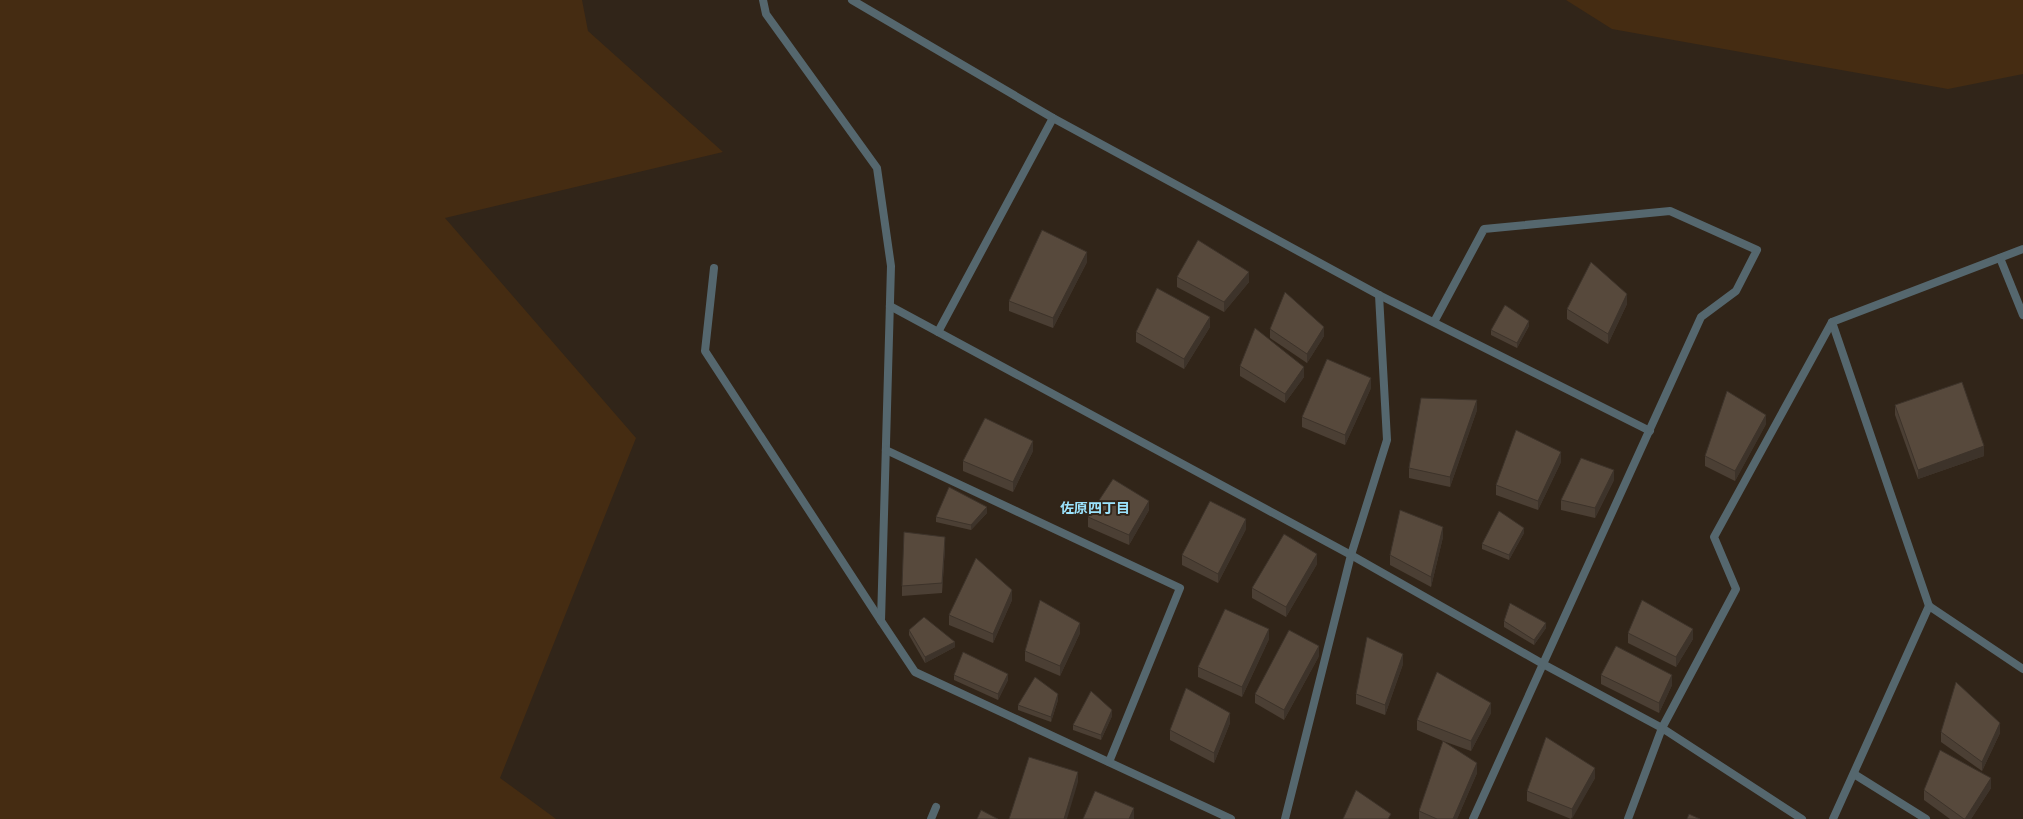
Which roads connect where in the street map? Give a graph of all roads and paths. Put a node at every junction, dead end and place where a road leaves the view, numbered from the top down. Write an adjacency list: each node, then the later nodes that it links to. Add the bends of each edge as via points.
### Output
1 (762, 0): 8 (street, via 766,14 877,168 891,266)
2 (852, 0): 3 (street)
3 (1054, 118): 7 (street); 12 (street)
4 (2023, 249): 5 (street)
5 (2000, 258): 9 (street); 11 (street)
6 (714, 268): 17 (street, via 705,351)
7 (1379, 295): 10 (street); 15 (street, via 1387,440)
8 (890, 306): 12 (street); 14 (street)
9 (2023, 315)
10 (1434, 322): 13 (street); 13 (street, via 1484,229 1670,211 1757,250 1736,291 1700,317)
11 (1832, 322): 16 (street); 20 (street, via 1714,537 1736,589)
12 (938, 332): 15 (street)
13 (1650, 431): 18 (street)
14 (886, 450): 17 (street); 21 (street, via 1180,588)
15 (1350, 555): 18 (street); 26 (street)
16 (1929, 606): 19 (street); 22 (street)
17 (881, 621): 21 (street, via 914,672)
18 (1543, 664): 20 (street); 27 (street)
19 (2023, 669)
20 (1662, 728): 28 (street); 29 (street)
21 (1109, 762): 25 (street)
22 (1854, 774): 30 (street); 31 (street)
23 (936, 807): 24 (street)
24 (931, 819)
25 (1231, 819)
26 (1285, 819)
27 (1473, 819)
28 (1628, 819)
29 (1802, 819)
30 (1833, 819)
31 (1926, 819)

